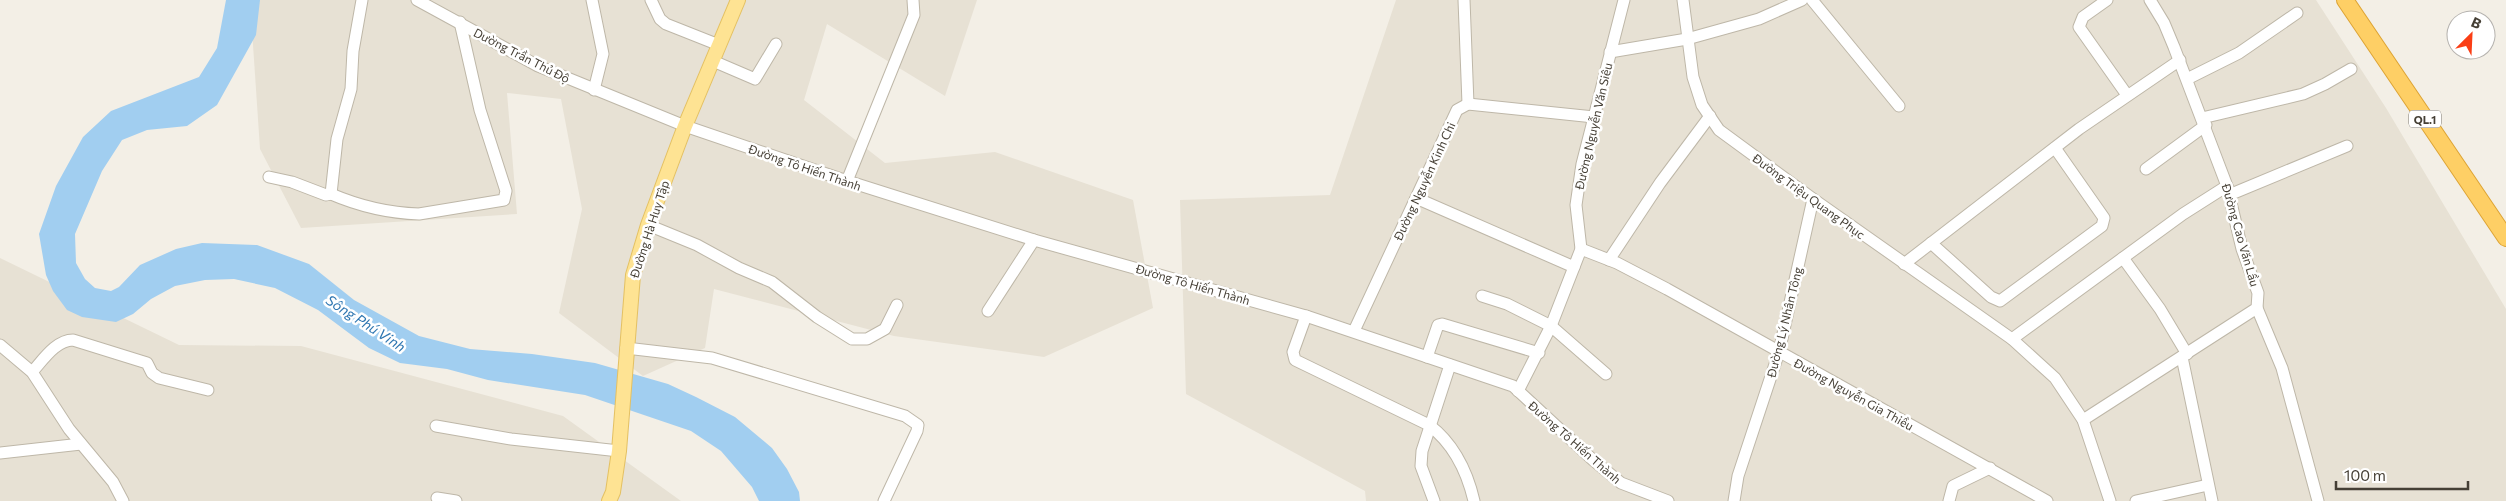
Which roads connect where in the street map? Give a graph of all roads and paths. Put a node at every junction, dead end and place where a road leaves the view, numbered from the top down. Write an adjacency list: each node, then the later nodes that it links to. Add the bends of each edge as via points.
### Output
1 (362, 0): 39 (street, via 353,51 351,89 337,139)
2 (417, 0): 16 (street, Dường Trần Thủ Độ)
3 (592, 0): 25 (street, via 603,54)
4 (651, 0): 19 (street, via 666,24)
5 (738, 0): 19 (main road, Đường Hà Huy Tập)
6 (913, 0): 37 (street, via 914,15)
7 (1464, 0): 27 (street)
8 (1624, 0): 20 (street, Đường Nguyễn Văn Siêu)
9 (1682, 0): 17 (street, Đường Triệu Quang Phục)
10 (1802, 0): 17 (street, via 1759,19)
11 (1812, 0): 28 (street)
12 (2107, 0): 26 (street, via 2083,18 2079,27)
13 (2150, 0): 22 (street, Đường Cao Văn Lầu, via 2164,22)
14 (2344, 0): 43 (highway, QL.1)
15 (2297, 13): 24 (street, via 2240,52)
16 (460, 22): 25 (street, Dường Trần Thủ Độ, via 538,66); 39 (street, via 480,110 506,191 504,200 407,214 371,208)
17 (1687, 39): 20 (street); 29 (street, Đường Triệu Quang Phục, via 1693,77 1702,105)
18 (776, 44): 21 (street, via 755,78)
19 (719, 45): 21 (main road, Đường Hà Huy Tập)
20 (1610, 52): 30 (street, Đường Nguyễn Văn Siêu)
21 (713, 60): 32 (main road, Đường Hà Huy Tập)
22 (2180, 60): 24 (street, Đường Cao Văn Lầu); 26 (street)
23 (2351, 69): 31 (street, via 2303,94)
24 (2187, 79): 31 (street, Đường Cao Văn Lầu)
25 (594, 90): 32 (street, Dường Trần Thủ Độ)
26 (2128, 95): 34 (street)
27 (1468, 104): 30 (street); 40 (street, Đường Nguyễn Kinh Chi, via 1457,110)
28 (1898, 106)
29 (1710, 116): 41 (street, Đường Triệu Quang Phục, via 1719,130); 48 (street)
30 (1594, 117): 46 (street, Đường Nguyễn Văn Siêu, via 1576,205)
31 (2204, 122): 35 (street); 38 (street, Đường Cao Văn Lầu)
32 (685, 126): 37 (street, Đường Tô Hiến Thành); 42 (main road, Đường Hà Huy Tập)
33 (2346, 146): 38 (street)
34 (2054, 148): 45 (street); 45 (street, via 2104,218 2102,226 2000,302)
35 (2146, 169)
36 (268, 178): 39 (street)
37 (847, 181): 44 (street, Đường Tô Hiến Thành)
38 (2228, 191): 47 (street, via 2183,214); 53 (street, Đường Cao Văn Lầu, via 2242,249 2258,293)
39 (331, 194)
40 (1416, 198): 50 (street); 57 (street, Đường Nguyễn Kinh Chi)
41 (1813, 199): 49 (street, Đường Triệu Quang Phục); 61 (street, Đường Lý Nhân Tông)
42 (648, 225): 52 (street, via 772,282 852,340 867,339 885,329); 60 (main road, Đường Hà Huy Tập, via 632,275)
43 (2506, 238)
44 (1034, 240): 54 (street); 55 (street, Đường Tô Hiến Thành)
45 (1931, 243): 49 (street)
46 (1581, 249): 48 (street, Đường Nguyễn Gia Thiều); 50 (street, Đường Nguyễn Văn Siêu)
47 (2123, 258): 58 (street); 63 (street, via 2160,309)
48 (1609, 260): 61 (street, Đường Nguyễn Gia Thiều)
49 (1904, 264): 58 (street, Đường Triệu Quang Phục)
50 (1574, 267): 56 (street, Đường Nguyễn Văn Siêu)
51 (1482, 296): 56 (street)
52 (897, 305)
53 (2257, 308): 63 (street); 92 (street, Đường Cao Văn Lầu, via 2282,368)
54 (988, 311)
55 (1306, 316): 57 (street, Đường Tô Hiến Thành); 71 (street, via 1293,352 1295,360)
56 (1551, 326): 62 (street, Đường Nguyễn Văn Siêu); 67 (street)
57 (1354, 331): 64 (street, Đường Tô Hiến Thành)
58 (2012, 339): 70 (street, Đường Triệu Quang Phục, via 2055,378)
59 (0, 345): 66 (street)
60 (626, 348): 74 (main road, Đường Hà Huy Tập); 82 (street, via 712,358 905,416 918,425 916,435)
61 (1779, 352): 76 (street, Đường Nguyễn Gia Thiều); 86 (street, Đường Lý Nhân Tông, via 1738,476)
62 (1539, 353): 64 (street, via 1442,324 1438,325); 69 (street, Đường Nguyễn Văn Siêu)
63 (2184, 356): 70 (street); 77 (street)
64 (1426, 357): 65 (street, Đường Tô Hiến Thành)
65 (1450, 365): 69 (street, Đường Tô Hiến Thành, via 1513,386); 71 (street)
66 (32, 372): 68 (street, via 62,342 73,340 147,363 159,378); 73 (street)
67 (1606, 374)
68 (208, 390)
69 (1518, 391): 85 (street, Đường Tô Hiến Thành, via 1621,483)
70 (2083, 420): 89 (street, Đường Triệu Quang Phục)
71 (1430, 425): 83 (street, via 1420,461); 84 (street, via 1459,461)
72 (436, 426): 74 (street)
73 (81, 444): 75 (street); 79 (street, via 113,482)
74 (619, 451): 81 (main road, Đường Hà Huy Tập)
75 (0, 453)
76 (1990, 468): 87 (street, via 1953,486); 88 (street, Đường Nguyễn Gia Thiều)
77 (2208, 484): 90 (street); 91 (street)
78 (437, 498): 80 (street)
79 (123, 501)
80 (456, 501)
81 (609, 501)
82 (884, 501)
83 (1434, 501)
84 (1474, 501)
85 (1668, 501)
86 (1734, 501)
87 (1950, 501)
88 (2047, 501)
89 (2110, 501)
90 (2136, 501)
91 (2212, 501)
92 (2318, 501)

